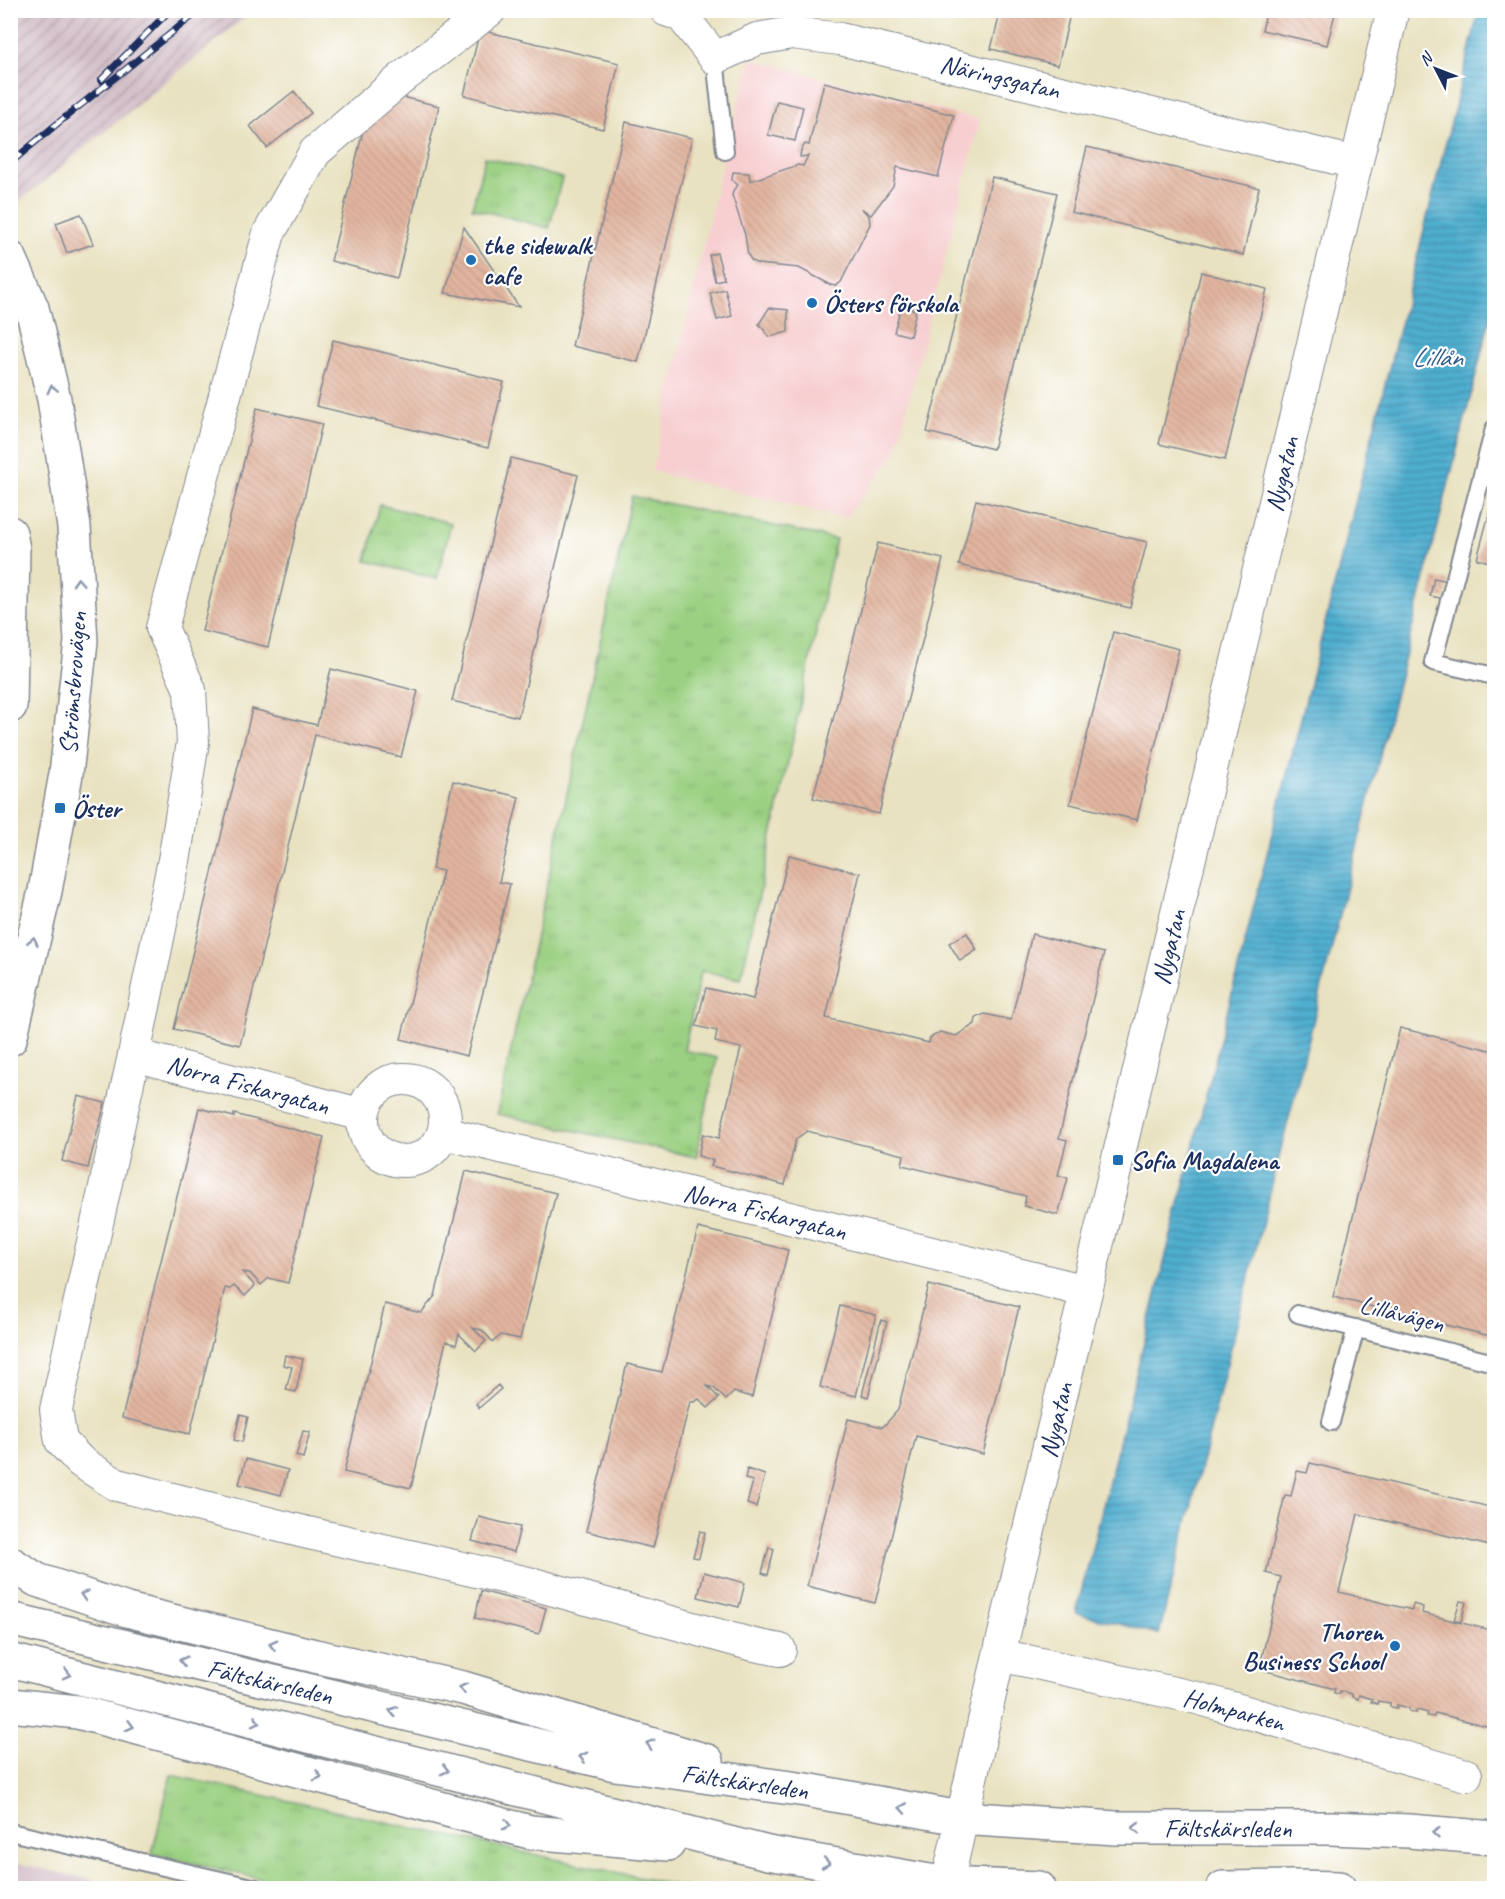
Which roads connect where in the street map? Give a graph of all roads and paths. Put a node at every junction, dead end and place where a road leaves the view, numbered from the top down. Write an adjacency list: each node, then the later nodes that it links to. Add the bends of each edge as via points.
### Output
1 (490, 10): 13 (street, via 315,152 269,233 162,628 190,690 193,742 175,855)
2 (666, 10): 4 (street, via 681,15)
3 (1393, 10): 6 (street, Nygatan)
4 (715, 58): 5 (lane); 6 (street, Näringsgatan, via 757,39 792,33 840,39)
5 (725, 151)
6 (1356, 163): 16 (street, Nygatan)
7 (10, 258): 12 (main road, Strömsbrovägen, one-way to 7, via 45,891 66,774 81,641 74,527 54,399 32,308)
8 (1494, 429): 10 (lane, via 1433,662)
9 (10, 533): 11 (main road)
10 (1494, 676)
11 (10, 706)
12 (10, 1039)
13 (134, 1054): 14 (street, Norra Fiskargatan); 23 (street, via 56,1410 61,1441 81,1462 117,1485 532,1584)
14 (363, 1115): 15 (street, Norra Fiskargatan, via 370,1144 381,1155 395,1160 411,1161 425,1156 437,1146); 15 (street, Norra Fiskargatan, via 377,1088 390,1080 420,1081 434,1090 442,1102)
15 (444, 1132): 16 (street, Norra Fiskargatan)
16 (1086, 1291): 24 (street, Nygatan)
17 (1298, 1314): 18 (lane, Lillåvägen)
18 (1356, 1328): 19 (lane, Lillåvägen); 20 (lane)
19 (1494, 1363)
20 (1331, 1422)
21 (10, 1563): 28 (main road, one-way to 21, via 463,1688 127,1610 37,1580)
22 (10, 1619): 28 (main road, Fältskärsleden, one-way to 22, via 615,1764)
23 (780, 1650)
24 (999, 1655): 27 (street, Holmparken, via 1197,1698); 29 (street, Nygatan)
25 (10, 1659): 32 (main road, Fältskärsleden, one-way to 32)
26 (10, 1705): 32 (main road, one-way to 32, via 78,1712 530,1832)
27 (1466, 1775)
28 (806, 1790): 29 (main road, Fältskärsleden, one-way to 28)
29 (960, 1818): 31 (main road, Fältskärsleden, one-way to 29, via 1409,1830 1116,1828); 33 (street, Nygatan)
30 (10, 1832): 34 (lane)
31 (1494, 1838)
32 (768, 1853): 33 (main road, Fältskärsleden, one-way to 33)
33 (948, 1886): 35 (main road, Fältskärsleden)
34 (256, 1888)
35 (1039, 1888)
36 (1223, 1888): 37 (main road)
37 (1339, 1888)

